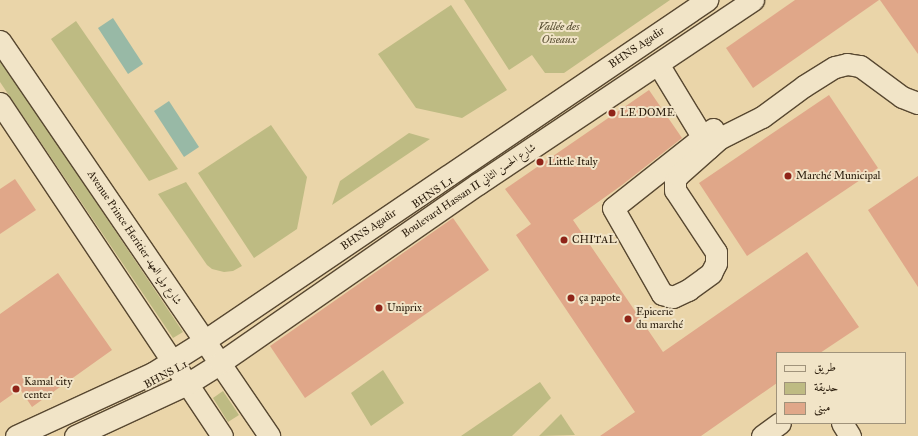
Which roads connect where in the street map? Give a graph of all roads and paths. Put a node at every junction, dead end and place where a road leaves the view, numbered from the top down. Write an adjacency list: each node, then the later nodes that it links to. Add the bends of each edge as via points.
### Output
1 (707, 0): 9 (street, BHNS Agadir)
2 (720, 0): 9 (street, BHNS L1, via 384,227)
3 (753, 0): 5 (street, Boulevard Hassan II شارع الحسن الثاني)
4 (0, 41): 9 (street, Avenue Prince Heritier شارع ولي العهد)
5 (663, 61): 8 (street); 9 (street, Boulevard Hassan II شارع الحسن الثاني, via 478,184)
6 (0, 103): 10 (street)
7 (918, 103): 8 (street, via 902,97 860,66 847,64 804,86 762,117)
8 (711, 138): 8 (street, via 613,208 662,294 673,297 688,290 711,274 716,263 716,252 675,190 674,180)
9 (212, 352): 10 (street, BHNS Agadir); 10 (street, Boulevard Hassan II شارع الحسن الثاني); 16 (street, Avenue Prince Heritier شارع ولي العهد)
10 (179, 372): 12 (street, BHNS Agadir, via 153,373); 13 (street, BHNS L1); 14 (street, BHNS Agadir); 15 (street)
11 (779, 424): 17 (street)
12 (16, 436)
13 (37, 436)
14 (75, 436)
15 (222, 436)
16 (269, 436)
17 (762, 436)

